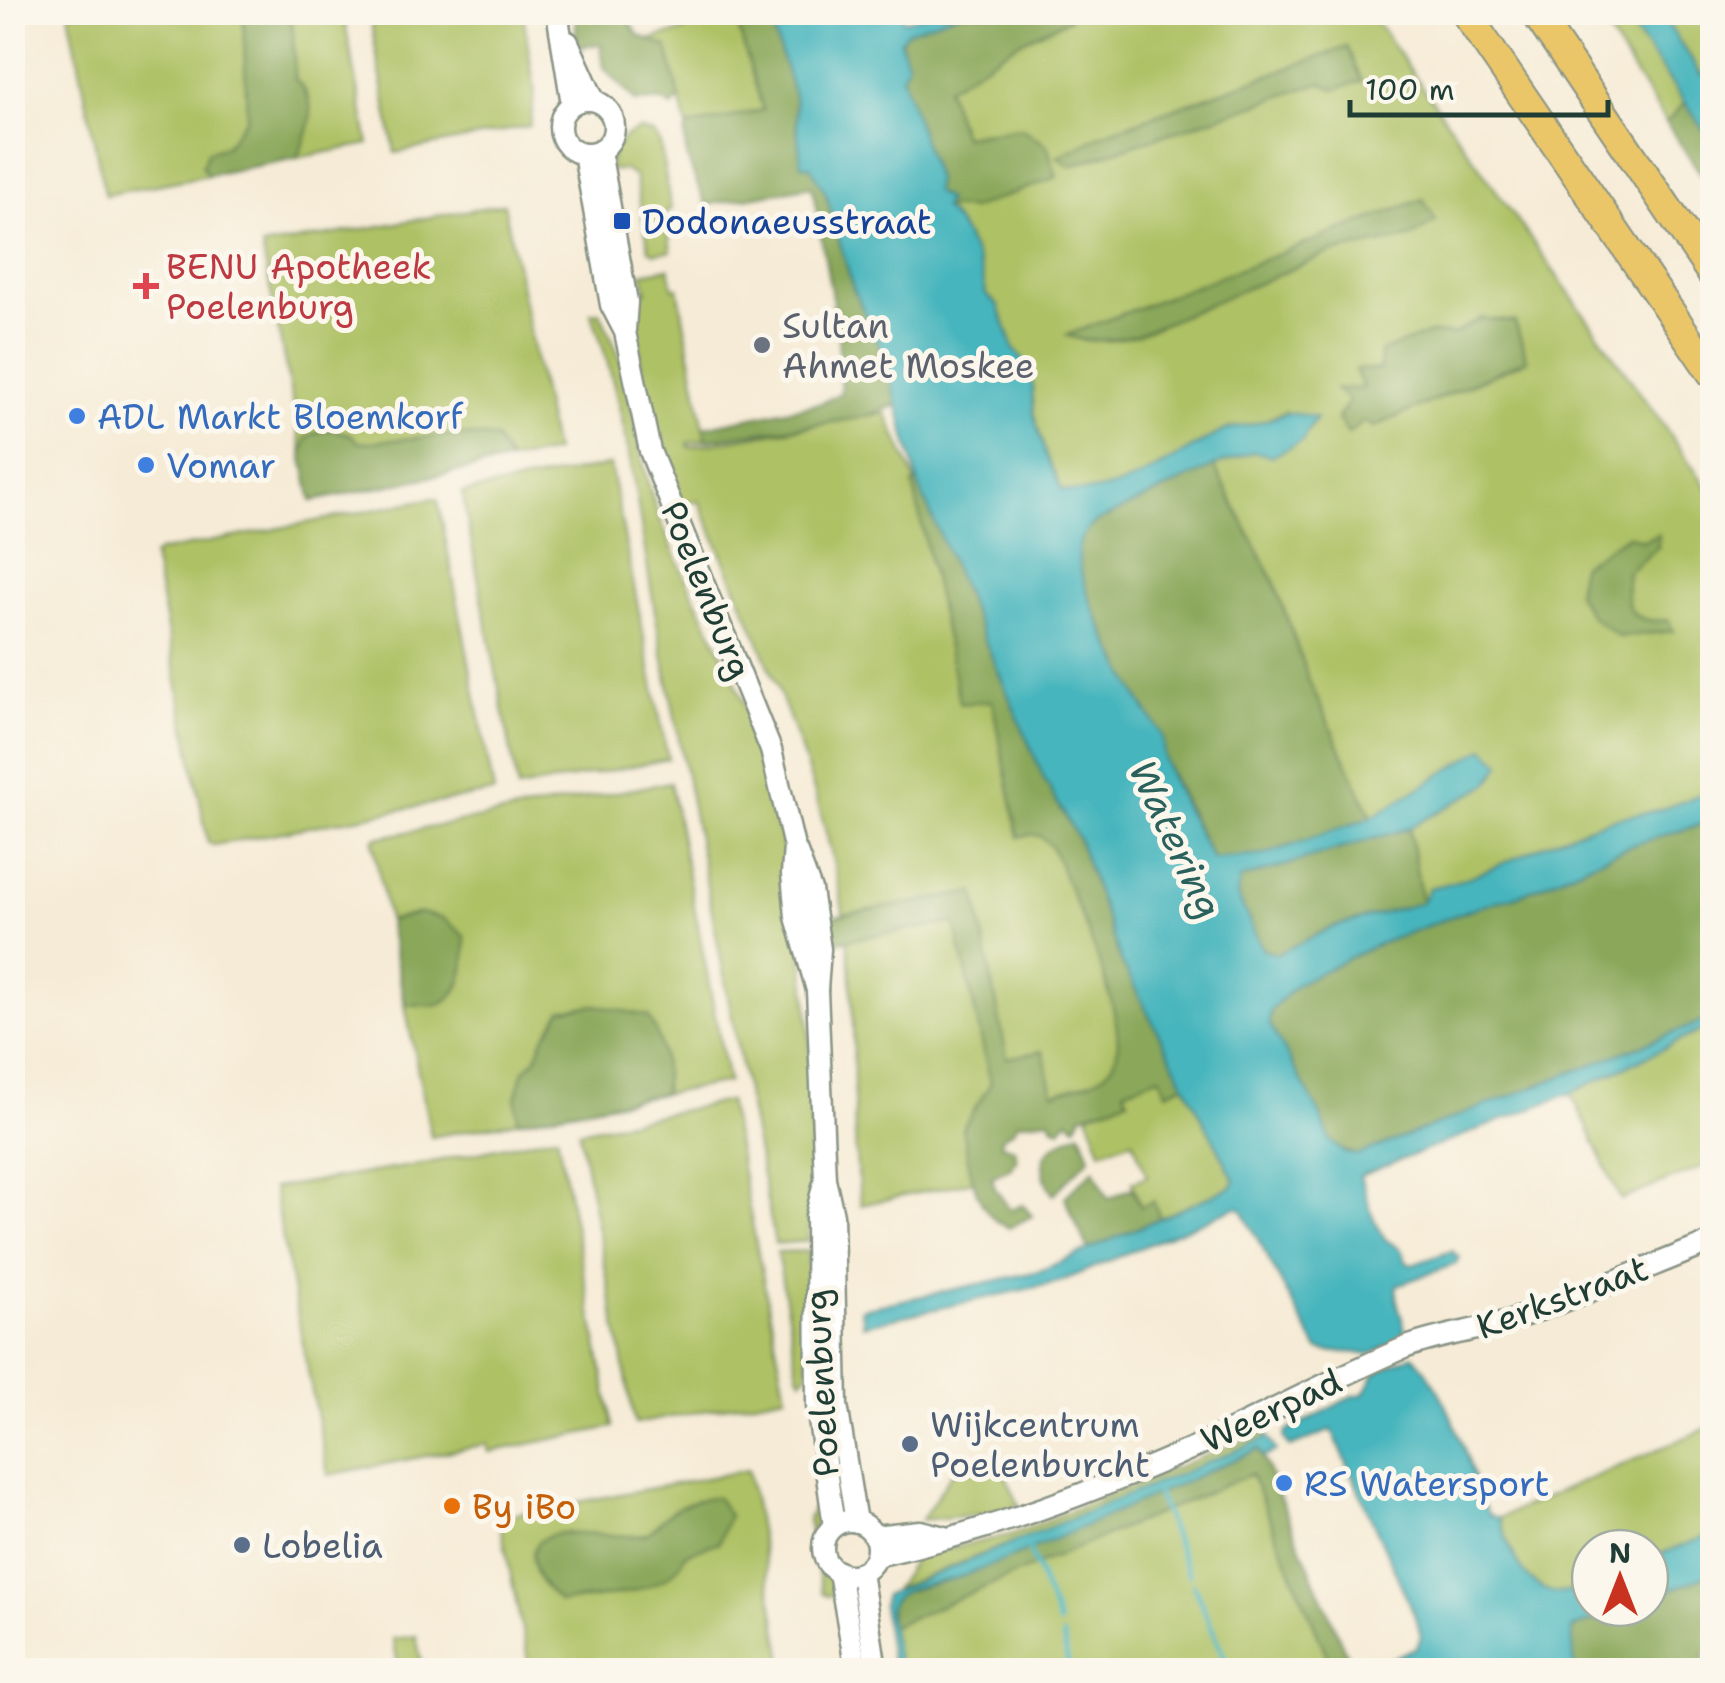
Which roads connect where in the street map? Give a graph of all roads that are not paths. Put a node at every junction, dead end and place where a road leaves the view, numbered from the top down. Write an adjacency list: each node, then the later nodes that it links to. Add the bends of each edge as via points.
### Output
1 (1466, 12): 10 (highway)
2 (1534, 12): 7 (highway)
3 (1560, 12): 7 (highway)
4 (558, 20): 5 (street); 6 (street)
5 (594, 100): 6 (street); 8 (street, via 614,126 610,140)
6 (572, 104): 8 (street, via 560,132 571,149)
7 (1598, 107): 9 (highway)
8 (592, 152): 11 (street, Poelenburg, via 612,305 625,332 650,452 772,750 811,890 820,949)
9 (1712, 274)
10 (1712, 373)
11 (825, 1180): 14 (street, Poelenburg, via 833,1216 838,1420); 15 (street, Poelenburg, via 816,1216 817,1406)
12 (1712, 1242): 13 (street, Kerkstraat, via 1513,1319 1409,1346)
13 (1372, 1363): 16 (street, Weerpad, via 1150,1467 978,1531 920,1531)
14 (856, 1522): 15 (street); 16 (street)
15 (834, 1526): 17 (street, via 824,1550)
16 (875, 1546): 18 (street)
17 (839, 1572): 18 (street); 19 (street)
18 (861, 1572): 20 (street)
19 (856, 1670)
20 (876, 1670)

